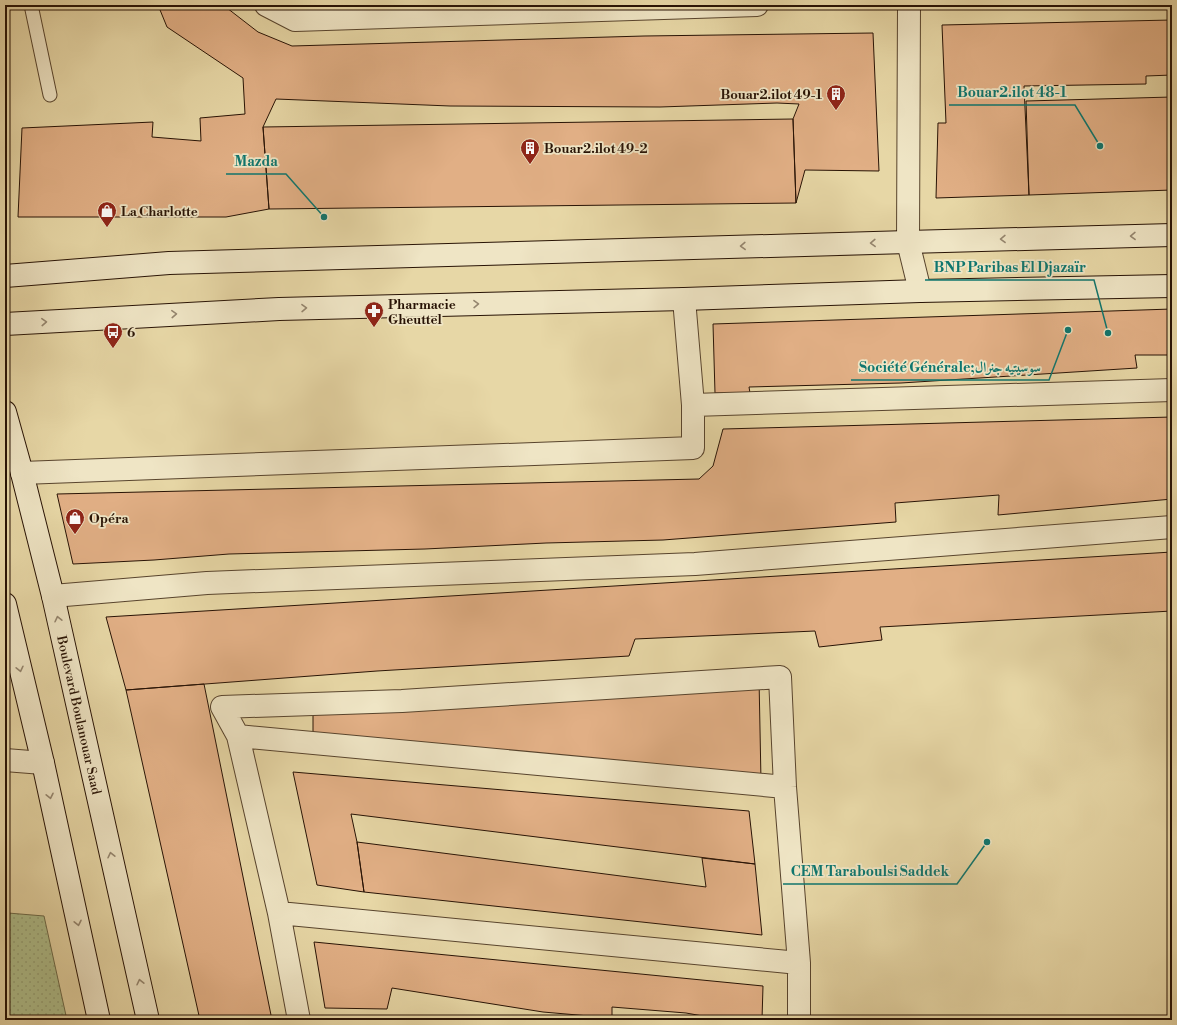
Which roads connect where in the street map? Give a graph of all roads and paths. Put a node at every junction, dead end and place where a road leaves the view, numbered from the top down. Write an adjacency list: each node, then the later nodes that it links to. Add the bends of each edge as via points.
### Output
1 (31, 5): 5 (lane)
2 (266, 5): 3 (street, via 295,20)
3 (758, 5)
4 (909, 5): 7 (street)
5 (50, 95)
6 (1172, 235): 7 (street, one-way to 7)
7 (908, 242): 8 (street, one-way to 8, via 169,263); 10 (street)
8 (5, 276)
9 (1172, 286): 10 (street)
10 (920, 291): 11 (street)
11 (684, 299): 12 (street, one-way to 11, via 279,309); 14 (street)
12 (5, 324)
13 (1172, 390): 14 (street)
14 (693, 405): 16 (street, via 693,448)
15 (5, 412): 16 (street, Boulevard Boulanouar Saad)
16 (22, 473): 18 (street, Boulevard Boulanouar Saad)
17 (1172, 527): 18 (street, via 695,564 207,583)
18 (53, 596): 27 (street, Boulevard Boulanouar Saad, one-way to 18)
19 (5, 604): 22 (street, one-way to 22)
20 (238, 736): 23 (street); 23 (street, via 222,707 402,701 780,677); 24 (street)
21 (5, 760): 22 (street)
22 (43, 763): 26 (street, one-way to 26)
23 (785, 787): 25 (street)
24 (279, 913): 25 (street); 28 (street)
25 (799, 963): 29 (street)
26 (99, 1020)
27 (148, 1020)
28 (299, 1020)
29 (799, 1020)

